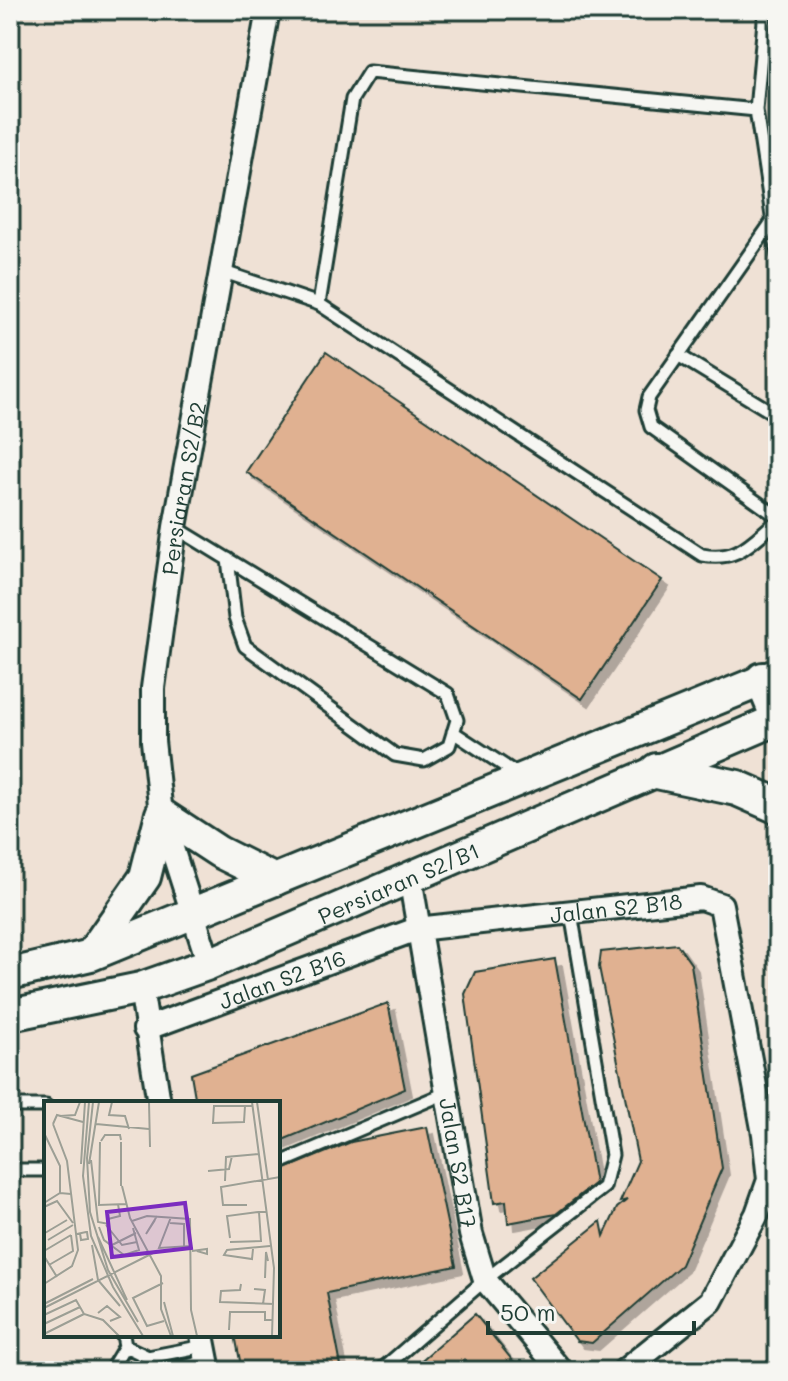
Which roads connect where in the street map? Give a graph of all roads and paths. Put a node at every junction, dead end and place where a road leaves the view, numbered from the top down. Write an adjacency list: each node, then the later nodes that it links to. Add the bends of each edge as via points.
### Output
1 (268, 10): 6 (street, Persiaran S2/B2)
2 (765, 10): 3 (lane)
3 (756, 110): 4 (lane); 7 (lane, via 369,72 352,99)
4 (772, 222): 5 (lane); 8 (lane)
5 (778, 256)
6 (221, 271): 7 (lane); 11 (street, Persiaran S2/B2)
7 (319, 304): 10 (lane, via 702,555 735,555)
8 (678, 355): 9 (lane); 10 (lane, via 649,397 651,427)
9 (778, 416)
10 (778, 518)
11 (175, 527): 12 (lane); 19 (street, Persiaran S2/B2, via 153,688)
12 (228, 559): 15 (lane, via 448,694 457,720); 15 (lane, via 235,618 245,646 395,755 424,760 449,746)
13 (770, 677): 14 (main road); 17 (street)
14 (778, 718): 16 (street, Persiaran S2/B1)
15 (453, 732): 17 (lane)
16 (657, 771): 18 (main road, via 737,788); 20 (street, Persiaran S2/B1)
17 (523, 779): 21 (street)
18 (778, 806)
19 (161, 814): 21 (street); 22 (street, Persiaran S2/B2); 25 (street, via 145,877)
20 (410, 877): 24 (street, Jalan S2 B17); 26 (street, Persiaran S2/B1)
21 (275, 880): 22 (street)
22 (194, 913): 25 (street); 26 (street, Persiaran S2/B2)
23 (571, 913): 24 (street, Jalan S2 B18); 38 (lane, via 612,1155 610,1172 604,1187); 45 (street, Jalan S2 B18, via 701,898 721,905 764,1134 769,1180 711,1301)
24 (417, 929): 30 (street, Jalan S2 B16); 31 (street, Jalan S2 B17)
25 (91, 955): 27 (street)
26 (209, 964): 28 (street, Persiaran S2/B1)
27 (10, 974)
28 (141, 988): 29 (street, Persiaran S2/B1); 30 (street)
29 (10, 1015)
30 (145, 1029): 32 (street)
31 (448, 1092): 35 (lane); 38 (street, Jalan S2 B17, via 471,1234)
32 (159, 1101)
33 (10, 1106): 34 (lane)
34 (44, 1106)
35 (280, 1163)
36 (10, 1170): 37 (lane)
37 (44, 1170)
38 (485, 1280): 43 (lane); 44 (street, Jalan S2 B17)
39 (124, 1340): 40 (lane, via 148,1357); 41 (lane)
40 (206, 1353): 42 (lane)
41 (110, 1371)
42 (167, 1371)
43 (380, 1371)
44 (561, 1371)
45 (624, 1371)

